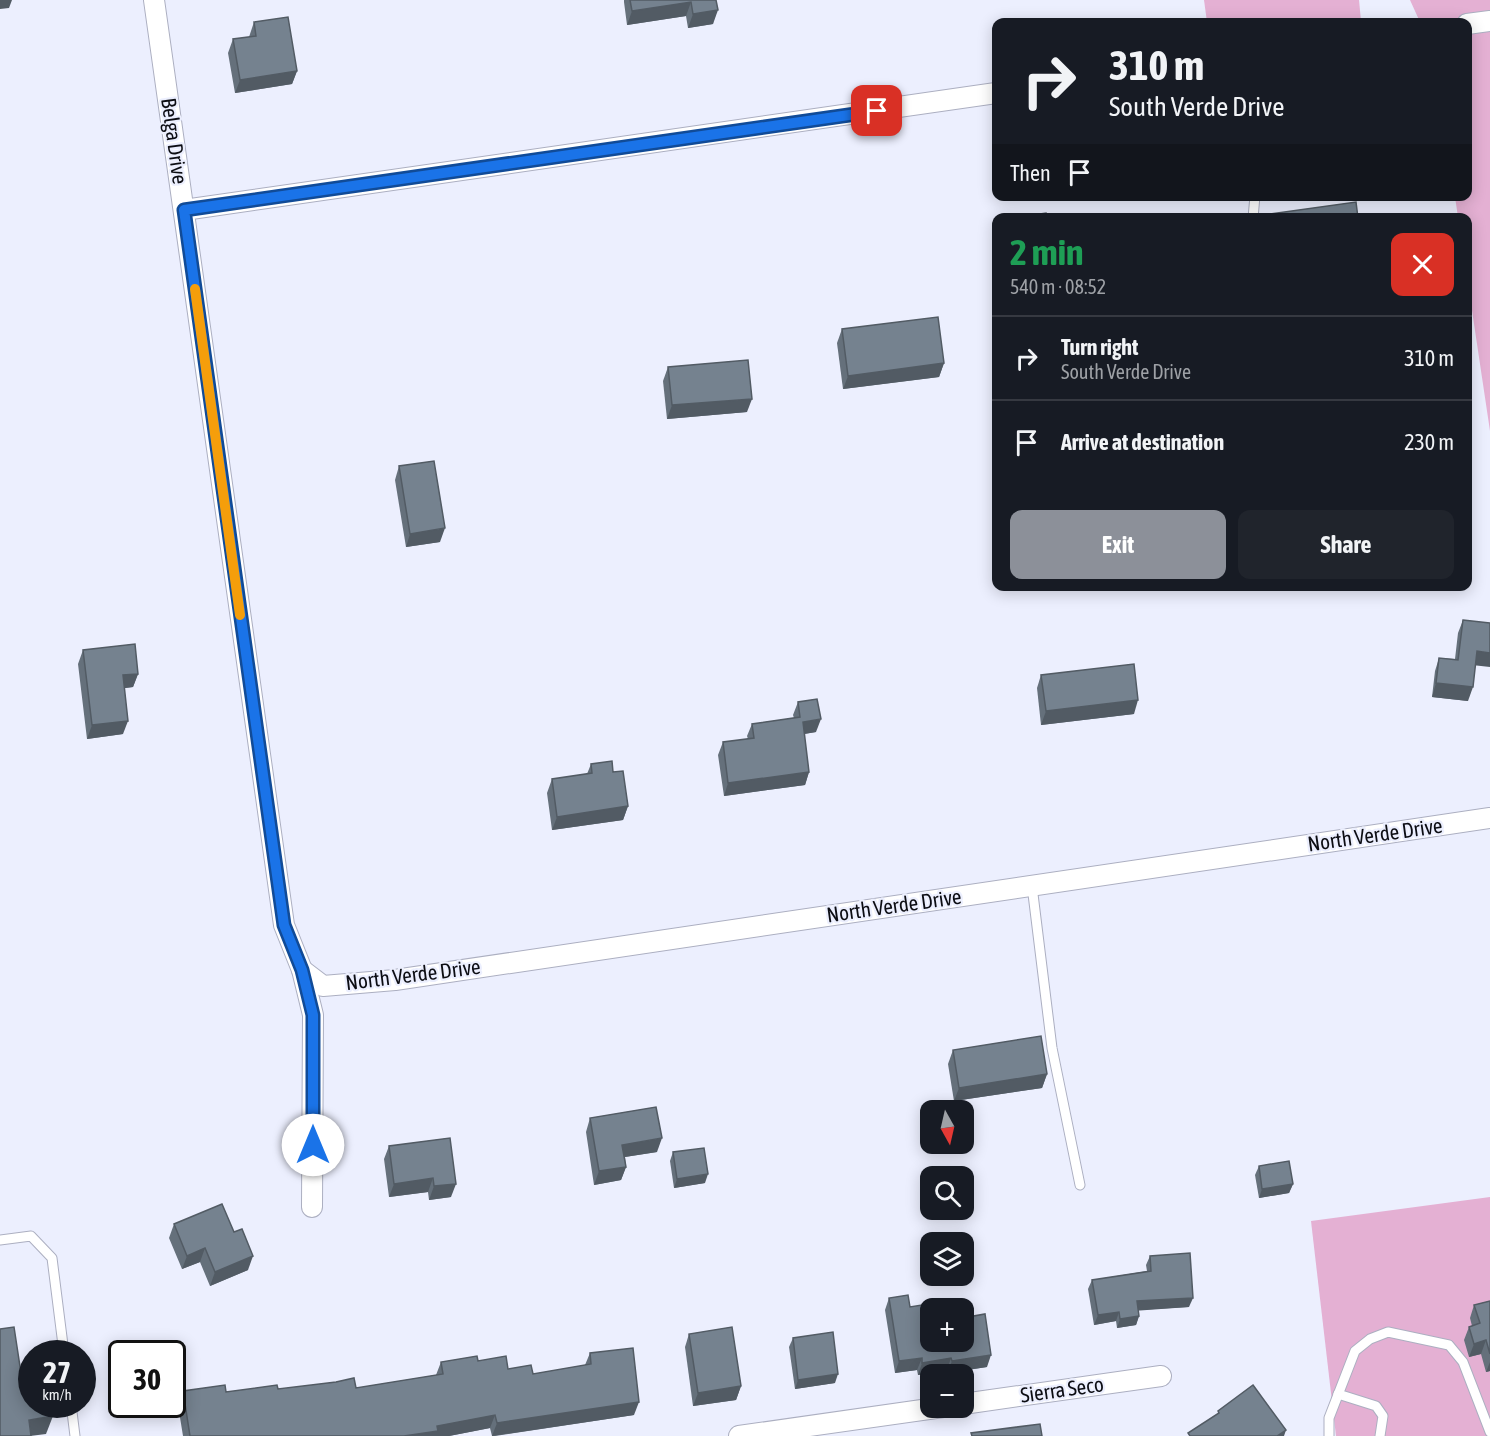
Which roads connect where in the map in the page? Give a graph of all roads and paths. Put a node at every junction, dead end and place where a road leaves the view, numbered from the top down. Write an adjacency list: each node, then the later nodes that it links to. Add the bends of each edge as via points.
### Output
1 (154, 0): 5 (street, Belga Drive)
2 (1490, 21): 3 (street)
3 (1472, 23)
4 (992, 94): 5 (street)
5 (184, 210): 8 (street, Belga Drive, via 284,925)
6 (1490, 818): 7 (street, North Verde Drive)
7 (1032, 886): 8 (street, North Verde Drive, via 395,980 323,986); 9 (lane, via 1052,1048)
8 (302, 970): 10 (street, Belga Drive, via 313,1015)
9 (1080, 1185)
10 (312, 1207)
11 (0, 1240): 12 (lane, via 31,1236 51,1258)
12 (62, 1340)
13 (1161, 1376): 15 (street, Sierra Seco)
14 (1338, 1394): 18 (lane, via 1355,1352 1370,1339 1388,1332 1449,1345 1463,1362); 21 (lane, via 1329,1418); 22 (lane, via 1376,1406 1383,1416)
15 (974, 1402)
16 (920, 1410): 20 (street)
17 (73, 1418): 19 (lane)
18 (1490, 1432)
19 (75, 1436)
20 (739, 1436)
21 (1329, 1436)
22 (1380, 1436)

